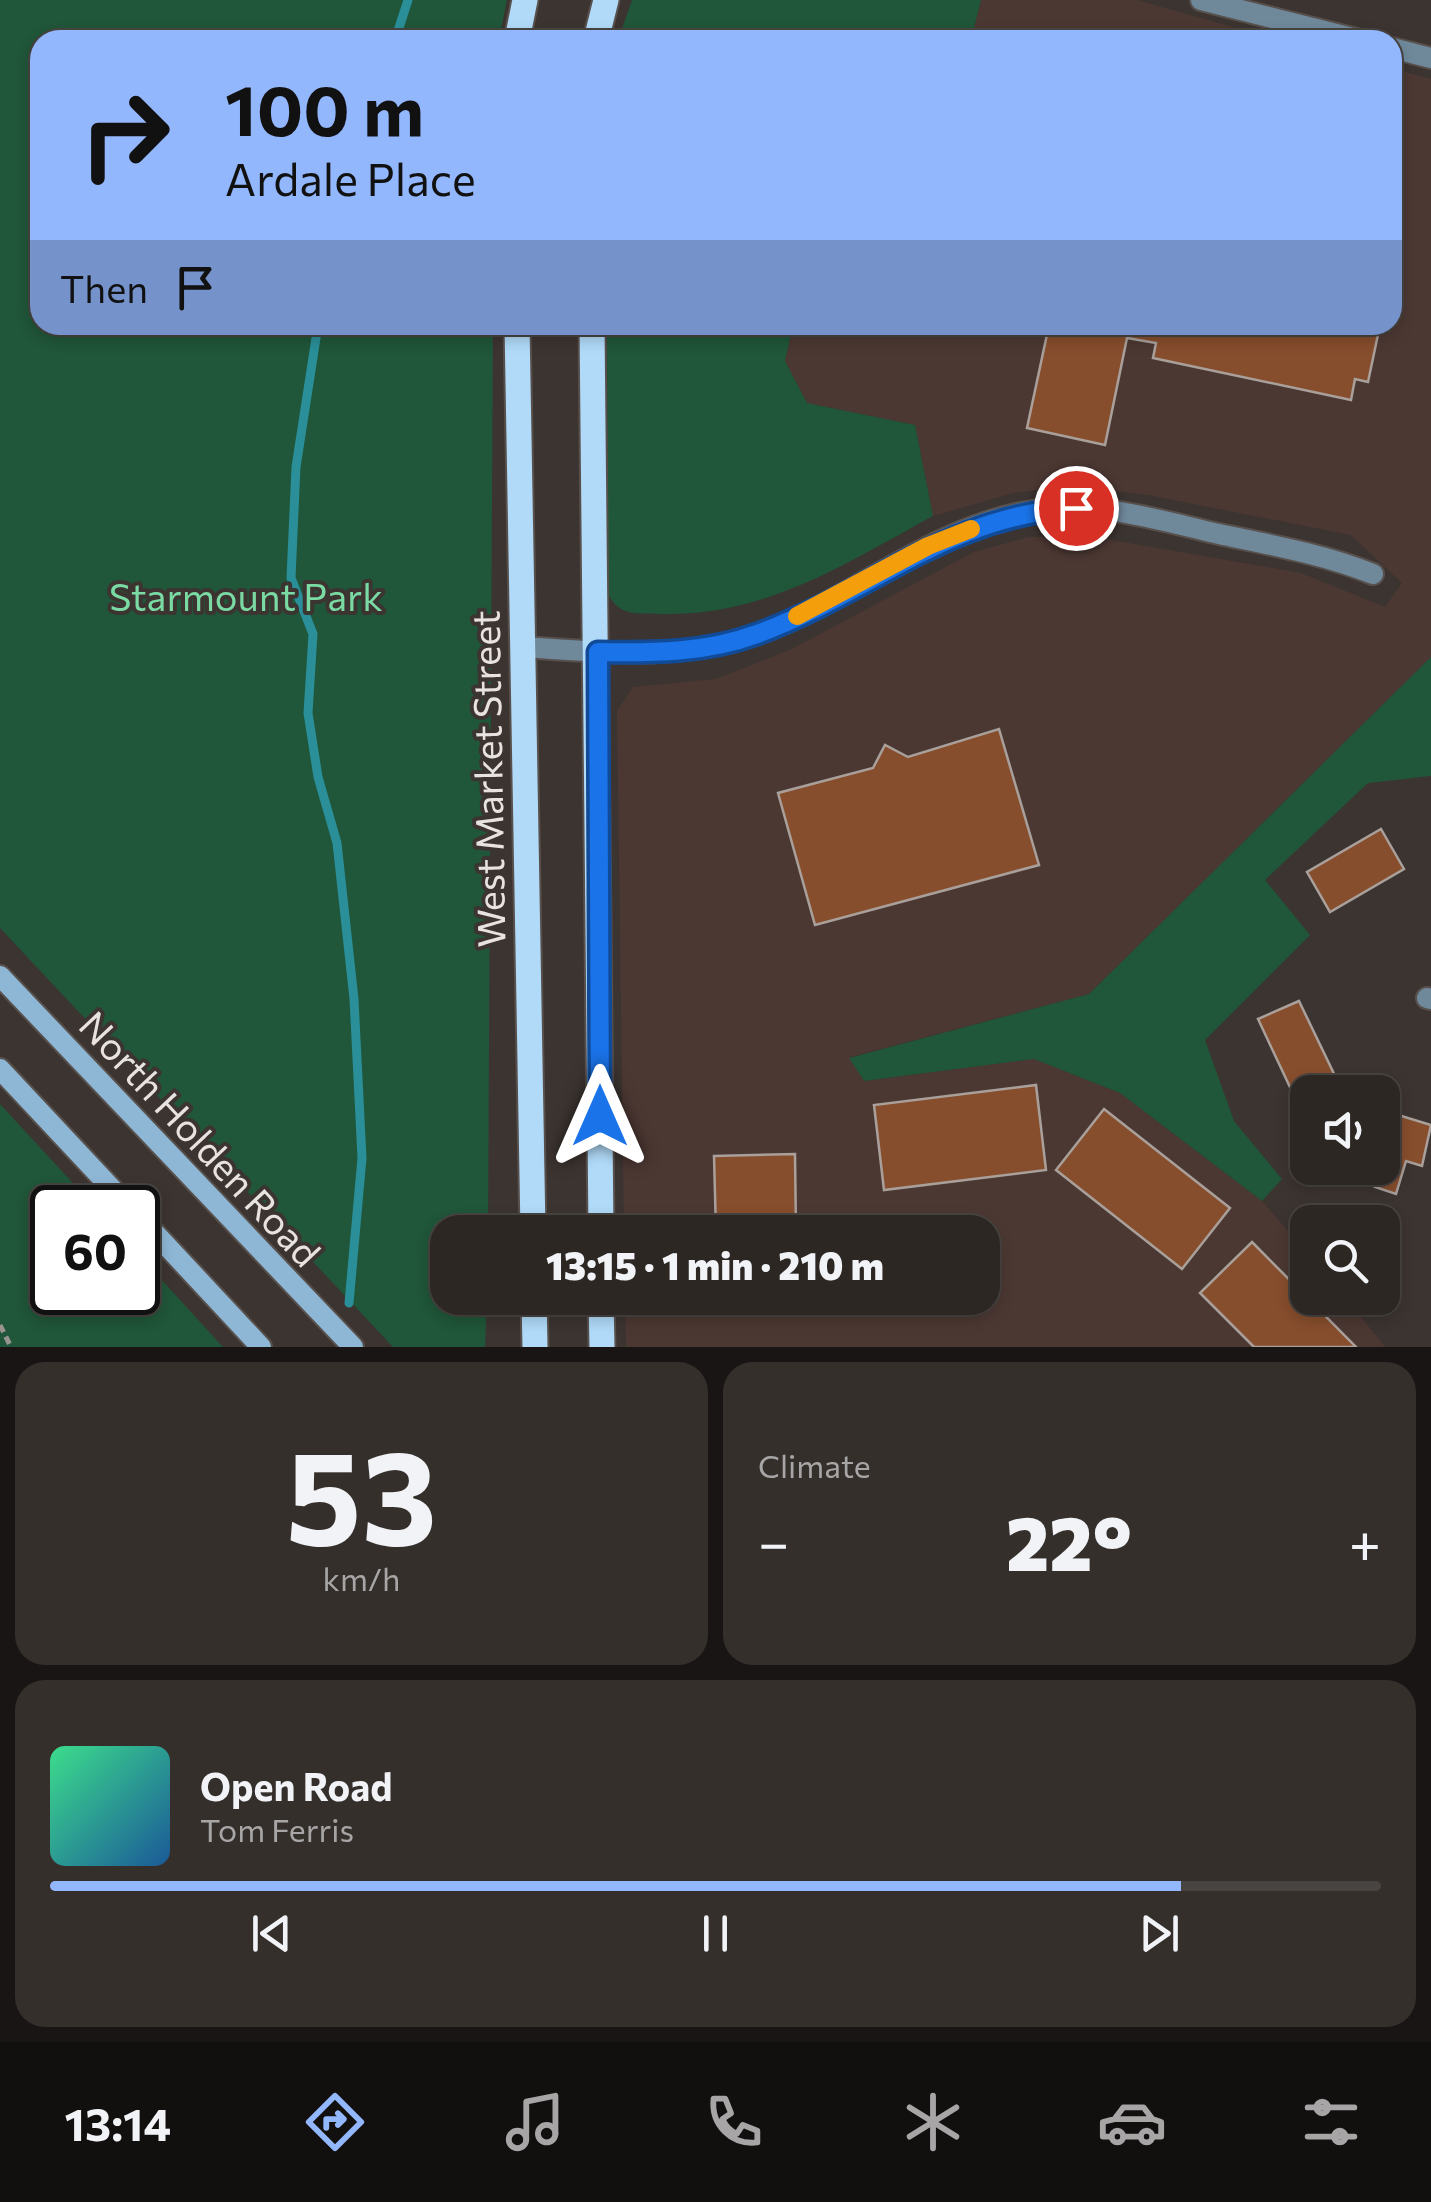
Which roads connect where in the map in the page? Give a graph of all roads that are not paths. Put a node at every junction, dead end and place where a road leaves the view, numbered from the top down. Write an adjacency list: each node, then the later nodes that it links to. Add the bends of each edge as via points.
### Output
1 (526, 0): 4 (main road)
2 (606, 0): 5 (main road)
3 (1201, 0): 6 (street)
4 (520, 30)
5 (598, 30)
6 (1320, 30)
7 (1402, 51): 8 (street)
8 (1431, 58)
9 (517, 335): 12 (main road, West Market Street)
10 (592, 335): 13 (main road)
11 (1373, 574): 13 (street, via 1335,558 1115,511 1030,511 928,546 758,634 705,649)
12 (522, 647): 13 (street); 17 (main road, West Market Street)
13 (598, 652): 18 (main road)
14 (0, 976): 23 (main road, North Holden Road)
15 (0, 1069): 16 (main road)
16 (108, 1185)
17 (533, 1215)
18 (601, 1215)
19 (160, 1239): 22 (main road)
20 (534, 1315): 24 (main road)
21 (602, 1315): 25 (main road)
22 (261, 1347)
23 (352, 1347)
24 (535, 1347)
25 (602, 1347)

